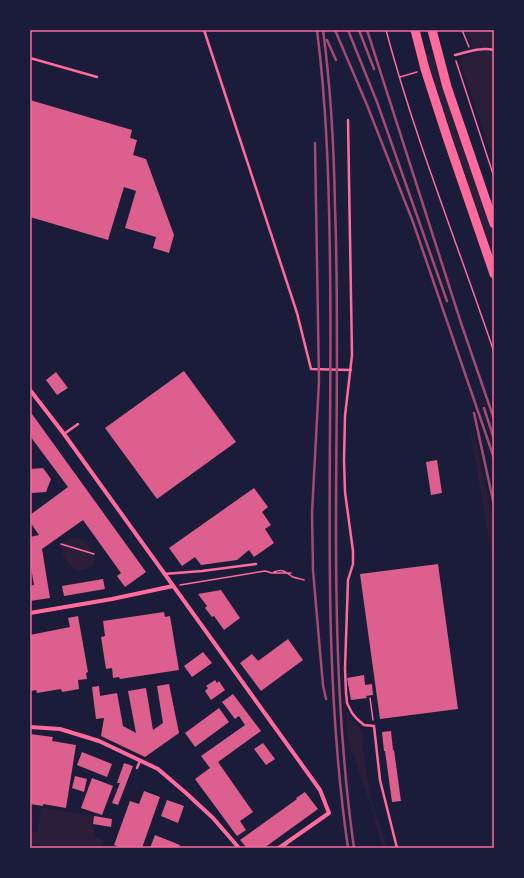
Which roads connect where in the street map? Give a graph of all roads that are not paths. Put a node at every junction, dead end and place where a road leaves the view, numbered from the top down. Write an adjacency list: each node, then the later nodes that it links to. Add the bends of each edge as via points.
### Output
1 (204, 30): 11 (lane, via 297,313 311,369)
2 (414, 30): 10 (main road, via 450,148)
3 (432, 30): 9 (main road, via 448,87)
4 (494, 50): 5 (lane, via 487,48)
5 (455, 55)
6 (30, 58): 7 (lane)
7 (97, 78)
8 (348, 120): 11 (lane)
9 (494, 224)
10 (494, 274)
11 (351, 370): 24 (lane, via 344,460 345,492 353,551 353,564 348,580 346,693 352,713 364,725 374,726 380,780)
12 (30, 390): 14 (street)
13 (78, 424): 14 (lane)
14 (64, 434): 16 (street)
15 (256, 564): 16 (lane)
16 (164, 574): 17 (street)
17 (173, 586): 18 (street); 23 (street, via 320,790 329,813)
18 (30, 613)
19 (30, 726): 20 (street, via 60,729 99,741)
20 (140, 761): 21 (lane); 22 (street, via 158,769 186,793 213,818)
21 (138, 768)
22 (239, 848)
23 (279, 848)
24 (397, 848)

